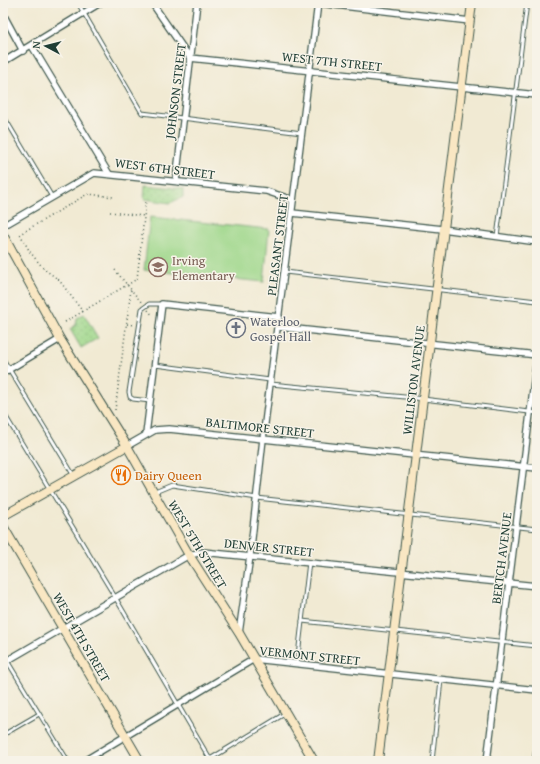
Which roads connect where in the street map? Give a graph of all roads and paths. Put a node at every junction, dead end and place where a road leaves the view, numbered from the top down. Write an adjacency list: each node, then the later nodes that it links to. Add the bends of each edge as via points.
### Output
1 (78, 3): 8 (lane)
2 (100, 3): 8 (street)
3 (152, 3): 13 (street)
4 (198, 3): 13 (street, JOHNSON STREET)
5 (318, 3): 10 (street); 15 (street, PLEASANT STREET)
6 (472, 3): 10 (main road, WILLISTON AVENUE)
7 (527, 3): 17 (lane)
8 (83, 12): 11 (street); 20 (lane, via 142,113)
9 (3, 14): 12 (street)
10 (470, 21): 16 (main road, WILLISTON AVENUE)
11 (32, 46): 12 (street); 22 (street, WEST 6TH STREET)
12 (23, 50): 14 (street)
13 (190, 58): 15 (street, WEST 7TH STREET); 20 (street, JOHNSON STREET)
14 (3, 62)
15 (310, 70): 16 (street, WEST 7TH STREET); 21 (street, PLEASANT STREET)
16 (462, 87): 17 (street, WEST 7TH STREET); 32 (main road, WILLISTON AVENUE)
17 (514, 92): 18 (street, WEST 7TH STREET); 34 (lane)
18 (537, 95)
19 (3, 115): 24 (lane)
20 (183, 119): 21 (lane); 23 (street, JOHNSON STREET)
21 (302, 133): 27 (street, PLEASANT STREET)
22 (109, 174): 23 (street, WEST 6TH STREET); 24 (street, via 94,173)
23 (176, 181): 27 (street, WEST 6TH STREET, via 266,191)
24 (52, 197): 31 (street)
25 (113, 197): 44 (path, via 88,194 20,234 30,252 44,269 60,280)
26 (146, 200): 30 (path)
27 (293, 200): 29 (street, PLEASANT STREET)
28 (110, 212): 30 (path)
29 (292, 213): 32 (street); 37 (street, PLEASANT STREET)
30 (144, 216): 38 (path, via 137,279)
31 (3, 224)
32 (443, 229): 34 (street); 39 (main road, WILLISTON AVENUE)
33 (3, 236): 51 (main road, WEST 5TH STREET)
34 (497, 237): 35 (street)
35 (537, 242)
36 (115, 270): 38 (path)
37 (285, 272): 39 (lane); 46 (street, PLEASANT STREET)
38 (128, 285): 40 (path); 44 (path)
39 (436, 288): 41 (lane); 52 (main road, WILLISTON AVENUE)
40 (131, 290): 43 (path); 48 (path)
41 (537, 301)
42 (162, 304): 43 (lane, via 152,303); 46 (street); 55 (street)
43 (145, 306): 45 (path); 60 (lane, via 139,316 129,392 133,399)
44 (83, 312): 47 (path)
45 (153, 316)
46 (279, 317): 50 (street, PLEASANT STREET)
47 (65, 322)
48 (126, 324): 49 (path); 61 (path)
49 (134, 325)
50 (278, 327): 52 (street); 58 (street, PLEASANT STREET)
51 (60, 339): 56 (street); 67 (main road, WEST 5TH STREET)
52 (430, 344): 53 (street); 59 (main road, WILLISTON AVENUE)
53 (537, 356): 63 (street, BERTCH AVENUE)
54 (3, 359): 56 (lane)
55 (155, 365): 58 (lane); 60 (street)
56 (9, 369): 57 (street); 71 (lane)
57 (3, 373)
58 (271, 382): 59 (lane); 66 (street, PLEASANT STREET)
59 (423, 399): 63 (lane); 68 (main road, WILLISTON AVENUE)
60 (150, 401): 65 (street)
61 (115, 410)
62 (3, 412): 72 (lane)
63 (530, 412): 64 (lane); 69 (street, BERTCH AVENUE)
64 (537, 413)
65 (146, 434): 66 (street, BALTIMORE STREET, via 169,429); 67 (street, BALTIMORE STREET)
66 (263, 439): 68 (street, BALTIMORE STREET); 74 (street, PLEASANT STREET)
67 (127, 446): 71 (main road, BALTIMORE STREET); 73 (main road, WEST 5TH STREET)
68 (415, 456): 69 (street, BALTIMORE STREET); 76 (main road, WILLISTON AVENUE)
69 (524, 467): 70 (street, BALTIMORE STREET); 78 (street, BERTCH AVENUE)
70 (537, 468)
71 (75, 477): 72 (main road, BALTIMORE STREET)
72 (50, 490): 75 (main road, BALTIMORE STREET); 86 (lane)
73 (154, 493): 74 (lane, via 172,484); 80 (main road, WEST 5TH STREET)
74 (257, 498): 76 (lane); 81 (street, PLEASANT STREET)
75 (3, 516)
76 (408, 516): 78 (lane); 83 (main road, WILLISTON AVENUE)
77 (3, 526): 88 (main road, WEST 4TH STREET)
78 (516, 527): 79 (lane); 84 (street, BERTCH AVENUE)
79 (537, 529)
80 (189, 554): 81 (street, DENVER STREET, via 210,552); 86 (street, DENVER STREET); 90 (main road, WEST 5TH STREET)
81 (250, 556): 82 (street, DENVER STREET); 90 (street, PLEASANT STREET)
82 (309, 562): 83 (street, DENVER STREET); 87 (lane)
83 (402, 572): 84 (street, DENVER STREET); 89 (main road, WILLISTON AVENUE)
84 (509, 583): 85 (street, DENVER STREET); 91 (street, BERTCH AVENUE)
85 (537, 586)
86 (115, 597): 88 (street, DENVER STREET); 101 (lane)
87 (302, 621): 89 (lane); 96 (lane)
88 (63, 627): 95 (street, DENVER STREET); 105 (main road, WEST 4TH STREET)
89 (394, 630): 91 (lane); 97 (main road, WILLISTON AVENUE)
90 (239, 633): 94 (main road, WEST 5TH STREET)
91 (502, 643): 92 (lane); 99 (street, BERTCH AVENUE)
92 (537, 646)
93 (3, 654): 95 (lane)
94 (254, 659): 96 (street, VERMONT STREET); 101 (street, VERMONT STREET); 102 (main road, WEST 5TH STREET)
95 (5, 662): 103 (lane)
96 (296, 664): 97 (street, VERMONT STREET)
97 (389, 674): 98 (street, VERMONT STREET); 112 (main road, WILLISTON AVENUE)
98 (442, 680): 99 (street, VERMONT STREET); 113 (lane)
99 (496, 686): 100 (street, VERMONT STREET); 114 (street, BERTCH AVENUE)
100 (537, 690)
101 (179, 704): 105 (street, VERMONT STREET); 107 (lane)
102 (286, 713): 107 (lane); 111 (main road, WEST 5TH STREET)
103 (39, 714): 104 (lane); 108 (lane)
104 (3, 735)
105 (126, 737): 109 (street, VERMONT STREET); 110 (main road, WEST 4TH STREET)
106 (537, 740): 115 (lane)
107 (211, 760)
108 (68, 761)
109 (84, 761)
110 (140, 761)
111 (314, 761)
112 (378, 761)
113 (432, 761)
114 (487, 761)
115 (534, 761)

